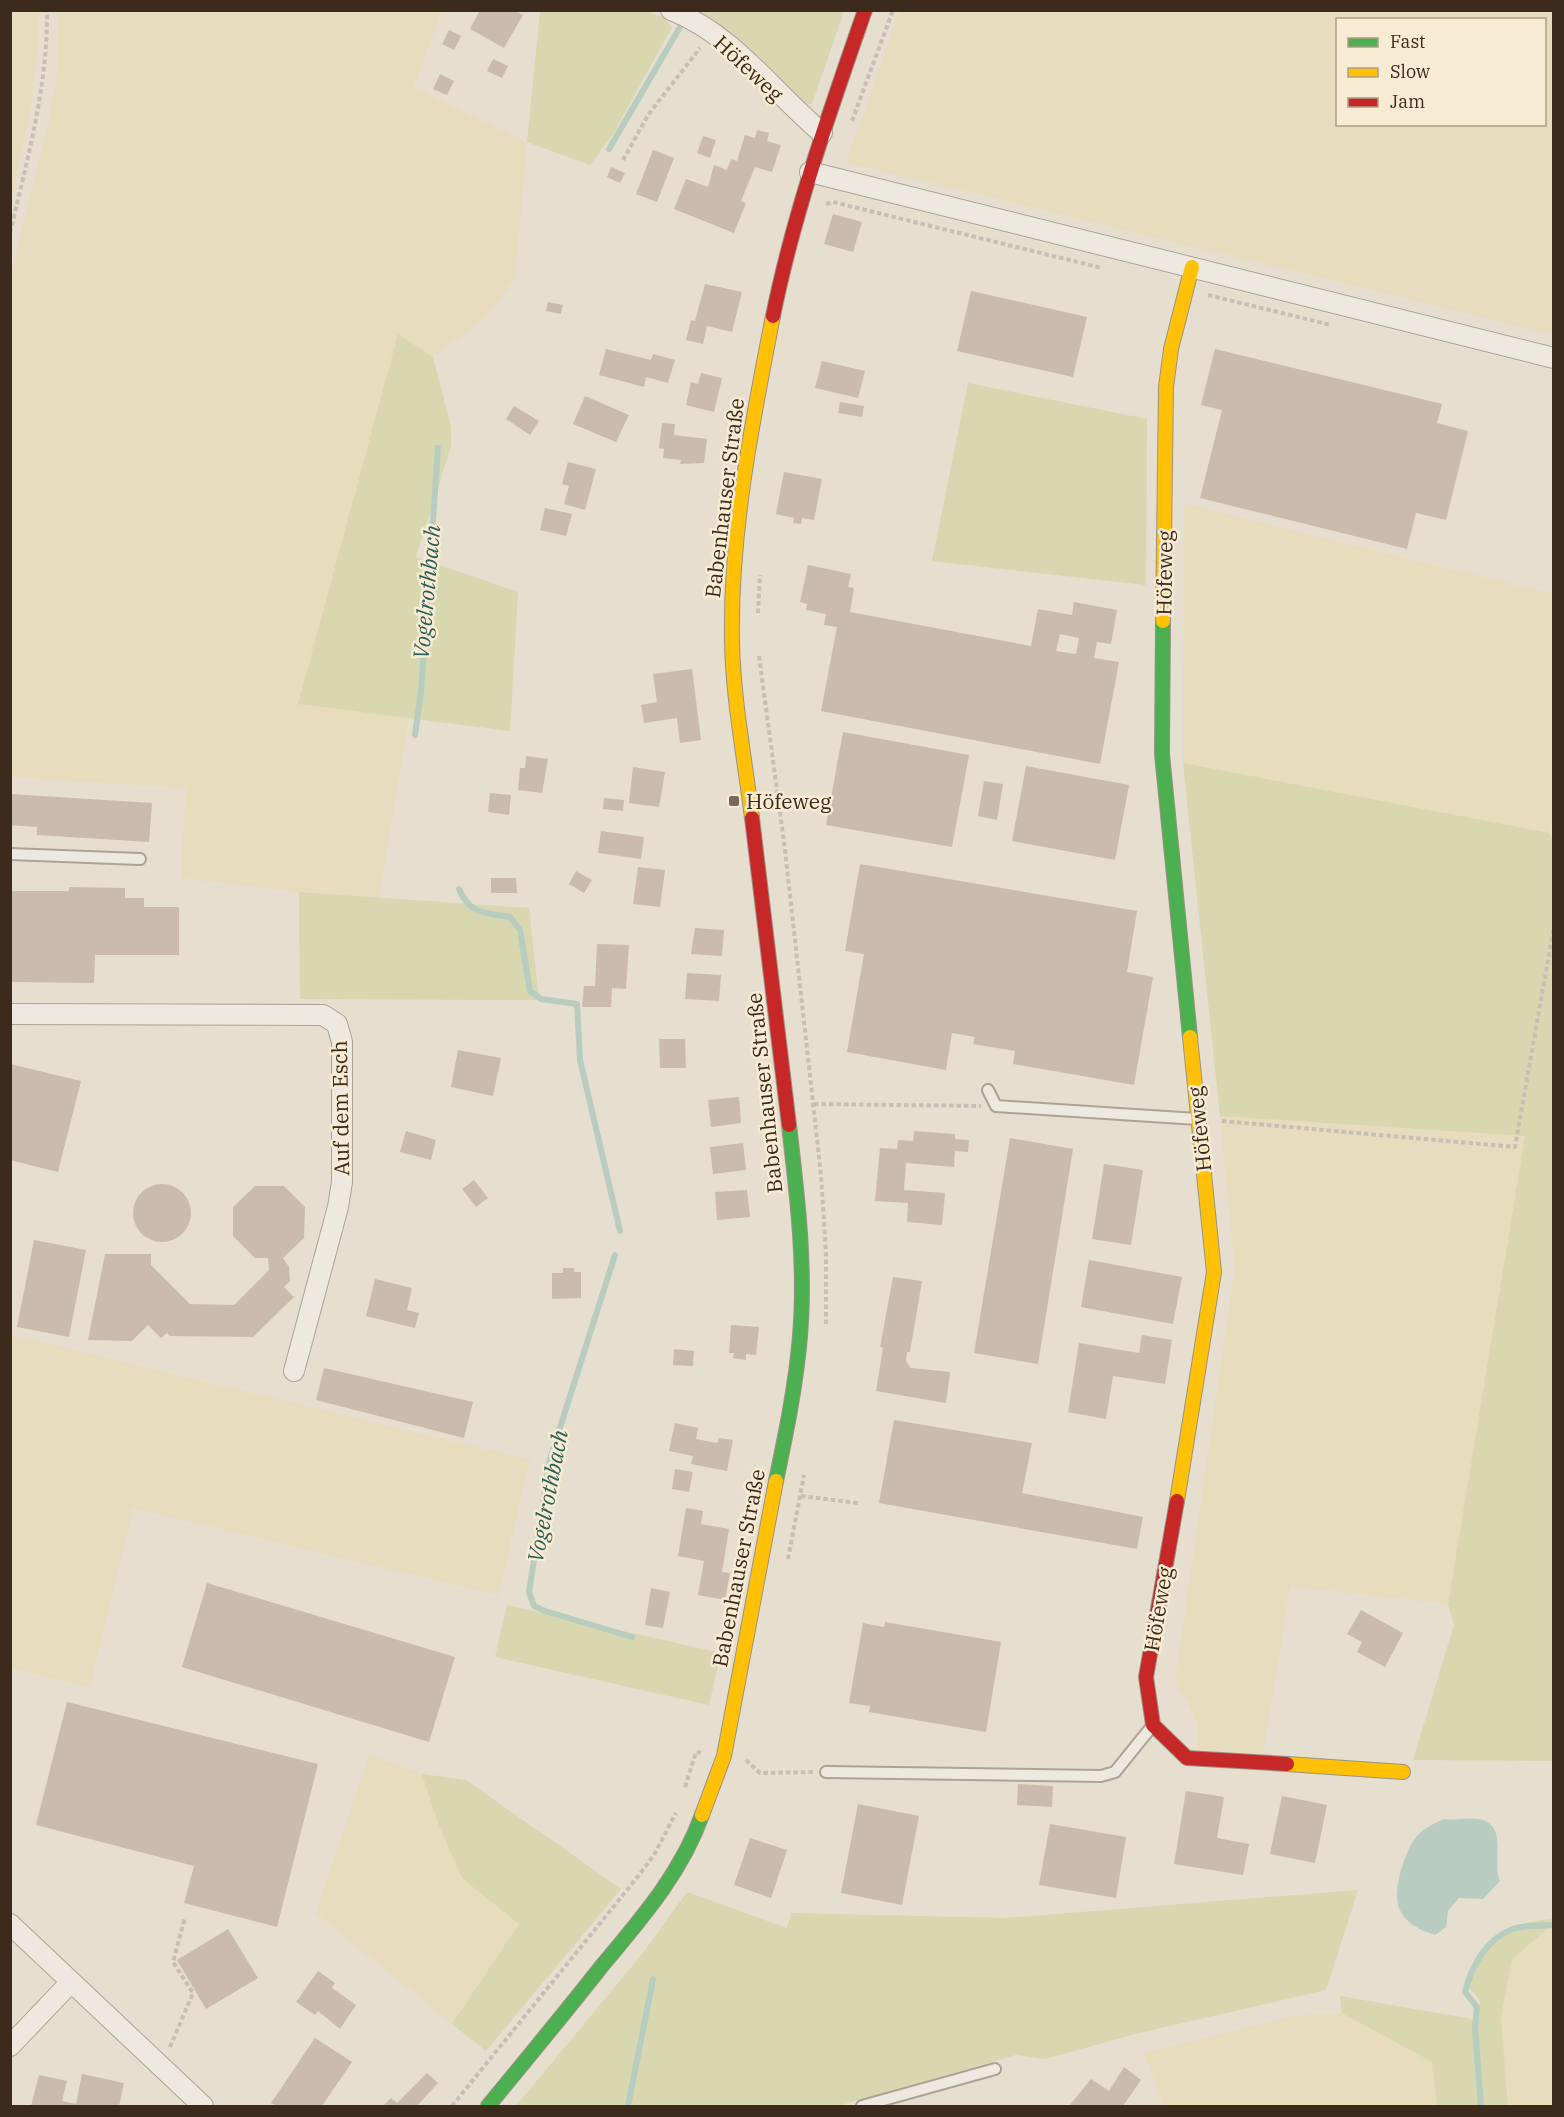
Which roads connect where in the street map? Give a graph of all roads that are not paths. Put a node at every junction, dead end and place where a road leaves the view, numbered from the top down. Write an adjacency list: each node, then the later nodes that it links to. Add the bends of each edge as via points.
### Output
1 (671, 10): 3 (street, Höfeweg, via 696,20)
2 (865, 10): 3 (main road, Babenhauser Straße)
3 (822, 133): 4 (main road, Babenhauser Straße)
4 (810, 172): 5 (street); 21 (main road, Babenhauser Straße, via 783,267 758,391 737,534 732,605 741,729 796,1187 800,1323 791,1405 724,1756 695,1836 646,1913)
5 (1192, 267): 6 (street); 11 (main road, Höfeweg, via 1171,349 1166,387 1162,754)
6 (1554, 358)
7 (10, 854): 8 (lane)
8 (140, 859)
9 (10, 1014): 12 (street, Auf dem Esch, via 322,1015 337,1024 342,1042 342,1182)
10 (988, 1090): 11 (lane, via 996,1106)
11 (1197, 1119): 13 (main road, Höfeweg, via 1214,1272 1146,1677)
12 (294, 1371)
13 (1153, 1725): 14 (lane, via 1115,1772 1101,1776); 15 (main road, via 1187,1758)
14 (826, 1772)
15 (1403, 1772)
16 (10, 1924): 17 (street)
17 (71, 1982): 18 (street); 20 (street)
18 (10, 2046)
19 (995, 2069): 22 (lane)
20 (203, 2106)
21 (488, 2106)
22 (862, 2106)

